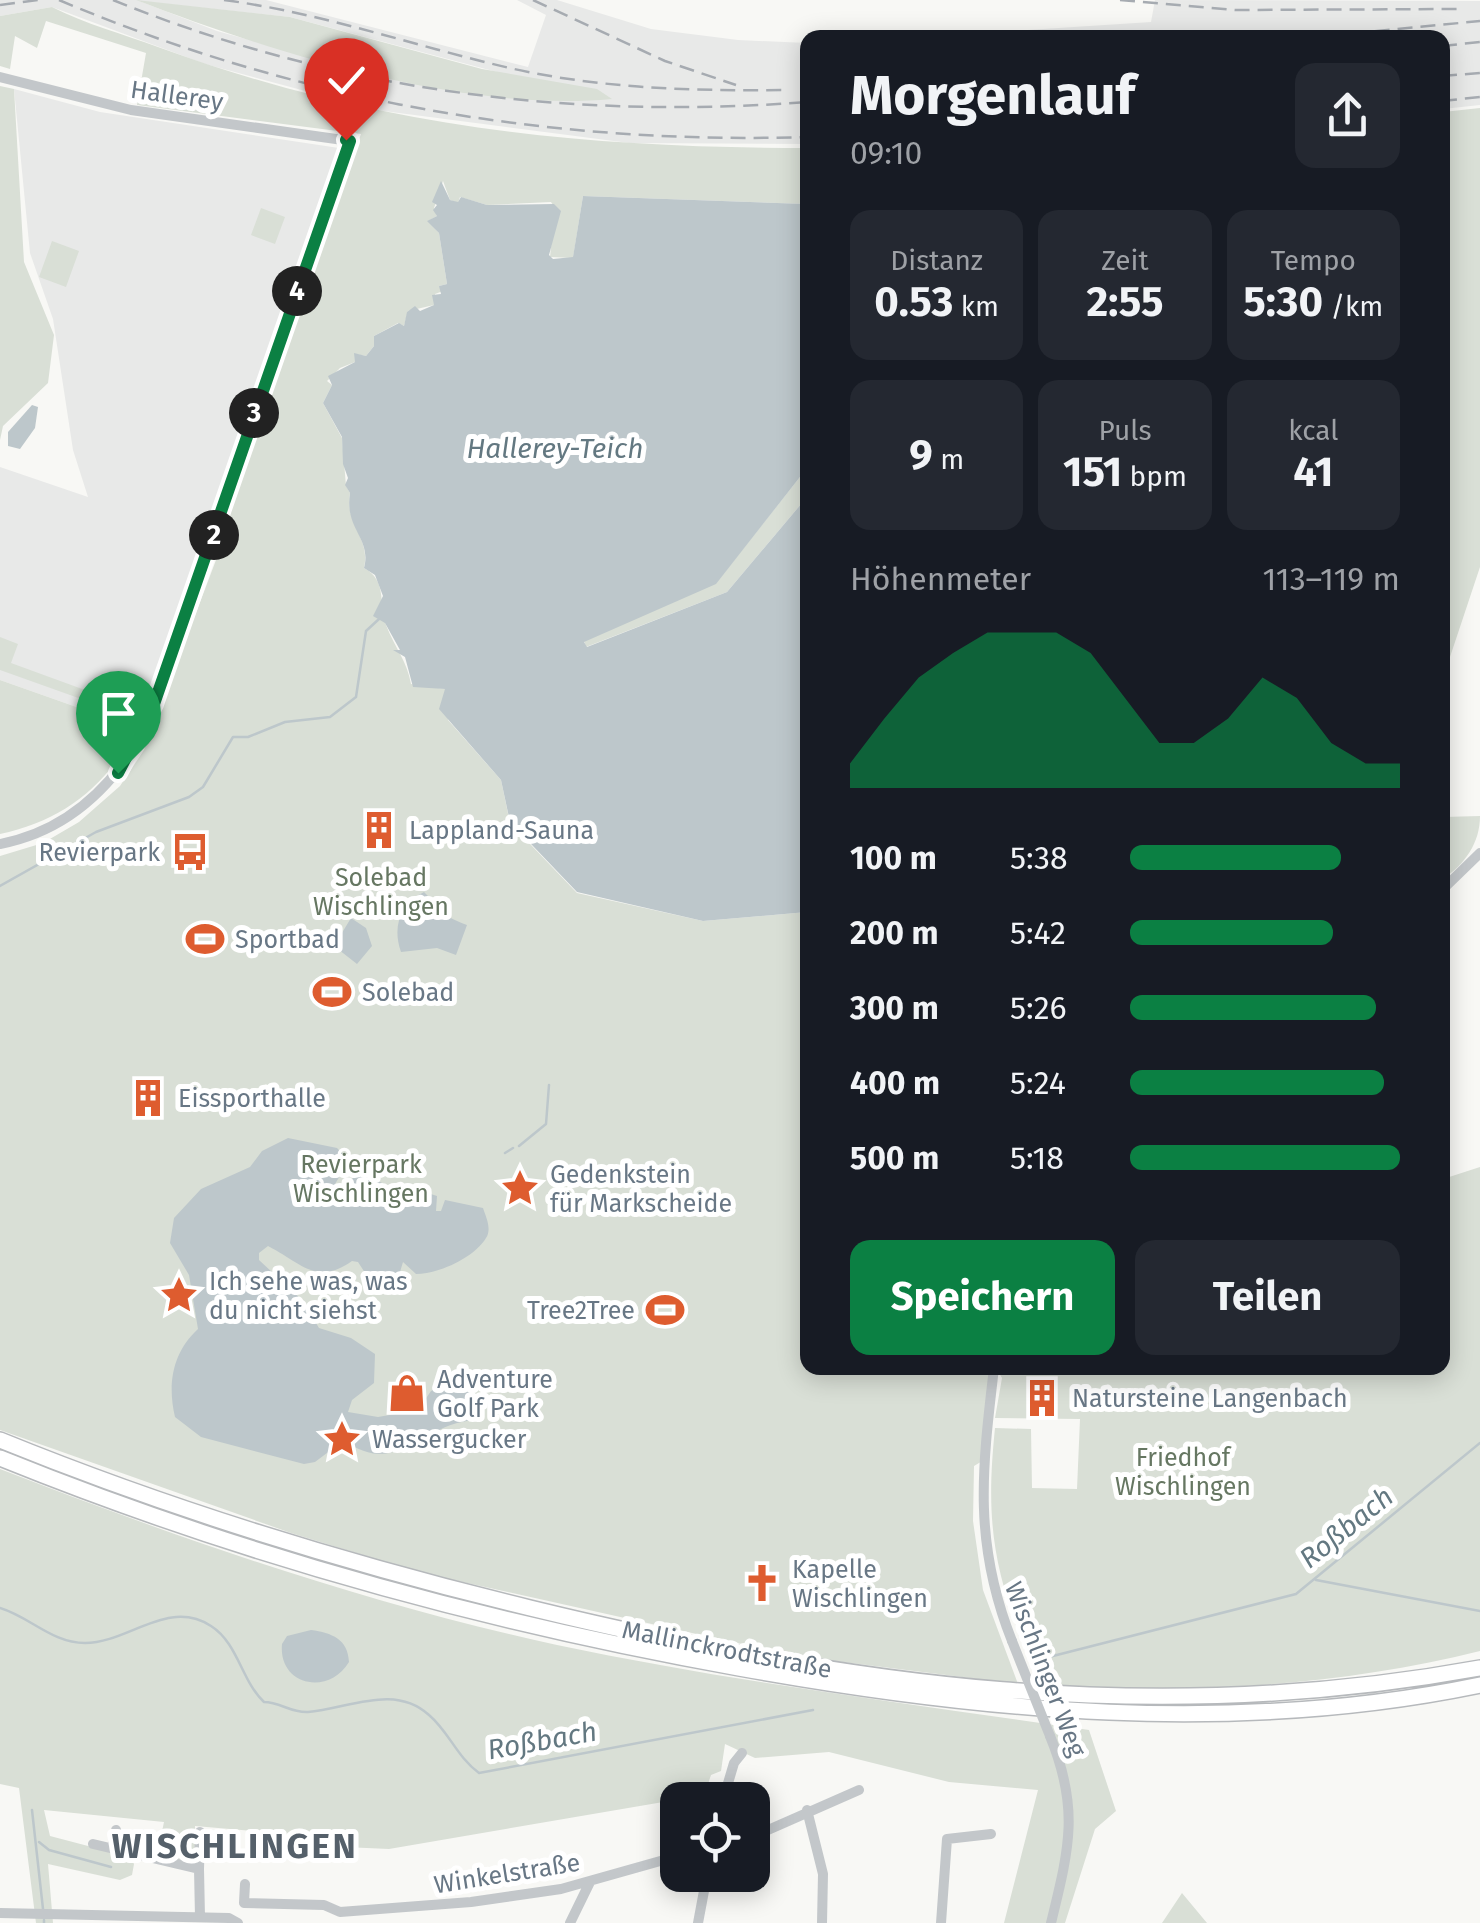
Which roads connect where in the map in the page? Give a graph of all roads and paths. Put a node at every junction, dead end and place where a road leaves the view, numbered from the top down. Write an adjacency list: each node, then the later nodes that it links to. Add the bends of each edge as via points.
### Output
1 (0, 77): 2 (street, Hallerey, via 131,110 350,141 144,731 118,773 78,812)
2 (0, 844)
3 (1480, 853): 4 (street)
4 (1450, 882)
5 (993, 1375): 39 (street, Wischlinger Weg, bridge, via 981,1515 992,1586 1066,1778 1072,1815)
6 (0, 1440): 8 (highway, Mallinckrodtstraße, via 201,1514 416,1580 720,1651 878,1678 1173,1699 1287,1696)
7 (0, 1458): 11 (highway, Mallinckrodtstraße, via 189,1528 362,1580 570,1634 818,1683 1127,1714 1277,1712)
8 (1480, 1666)
9 (1480, 1685): 11 (highway, Mallinckrodtstraße)
10 (1480, 1694): 11 (highway)
11 (1430, 1696)
12 (742, 1753): 13 (street)
13 (728, 1782)
14 (859, 1790): 15 (street)
15 (808, 1810): 16 (street); 37 (street, via 823,1874)
16 (770, 1828)
17 (116, 1830): 21 (street)
18 (200, 1832): 23 (street)
19 (990, 1834): 38 (street, via 947,1839)
20 (93, 1844): 21 (street)
21 (112, 1848): 23 (street)
22 (660, 1861): 24 (street, Winkelstraße)
23 (199, 1869): 31 (street)
24 (590, 1882): 26 (street, Winkelstraße); 29 (street)
25 (246, 1884): 28 (street)
26 (560, 1889): 29 (street); 32 (street, Winkelstraße)
27 (704, 1892): 36 (street)
28 (244, 1904): 32 (street, Winkelstraße, via 324,1906); 33 (street)
29 (574, 1908): 35 (street)
30 (0, 1913): 34 (street)
31 (200, 1917): 33 (street); 34 (street)
32 (340, 1917)
33 (235, 1918)
34 (64, 1919)
35 (570, 1923)
36 (698, 1923)
37 (822, 1923)
38 (941, 1923)
39 (1051, 1923)

